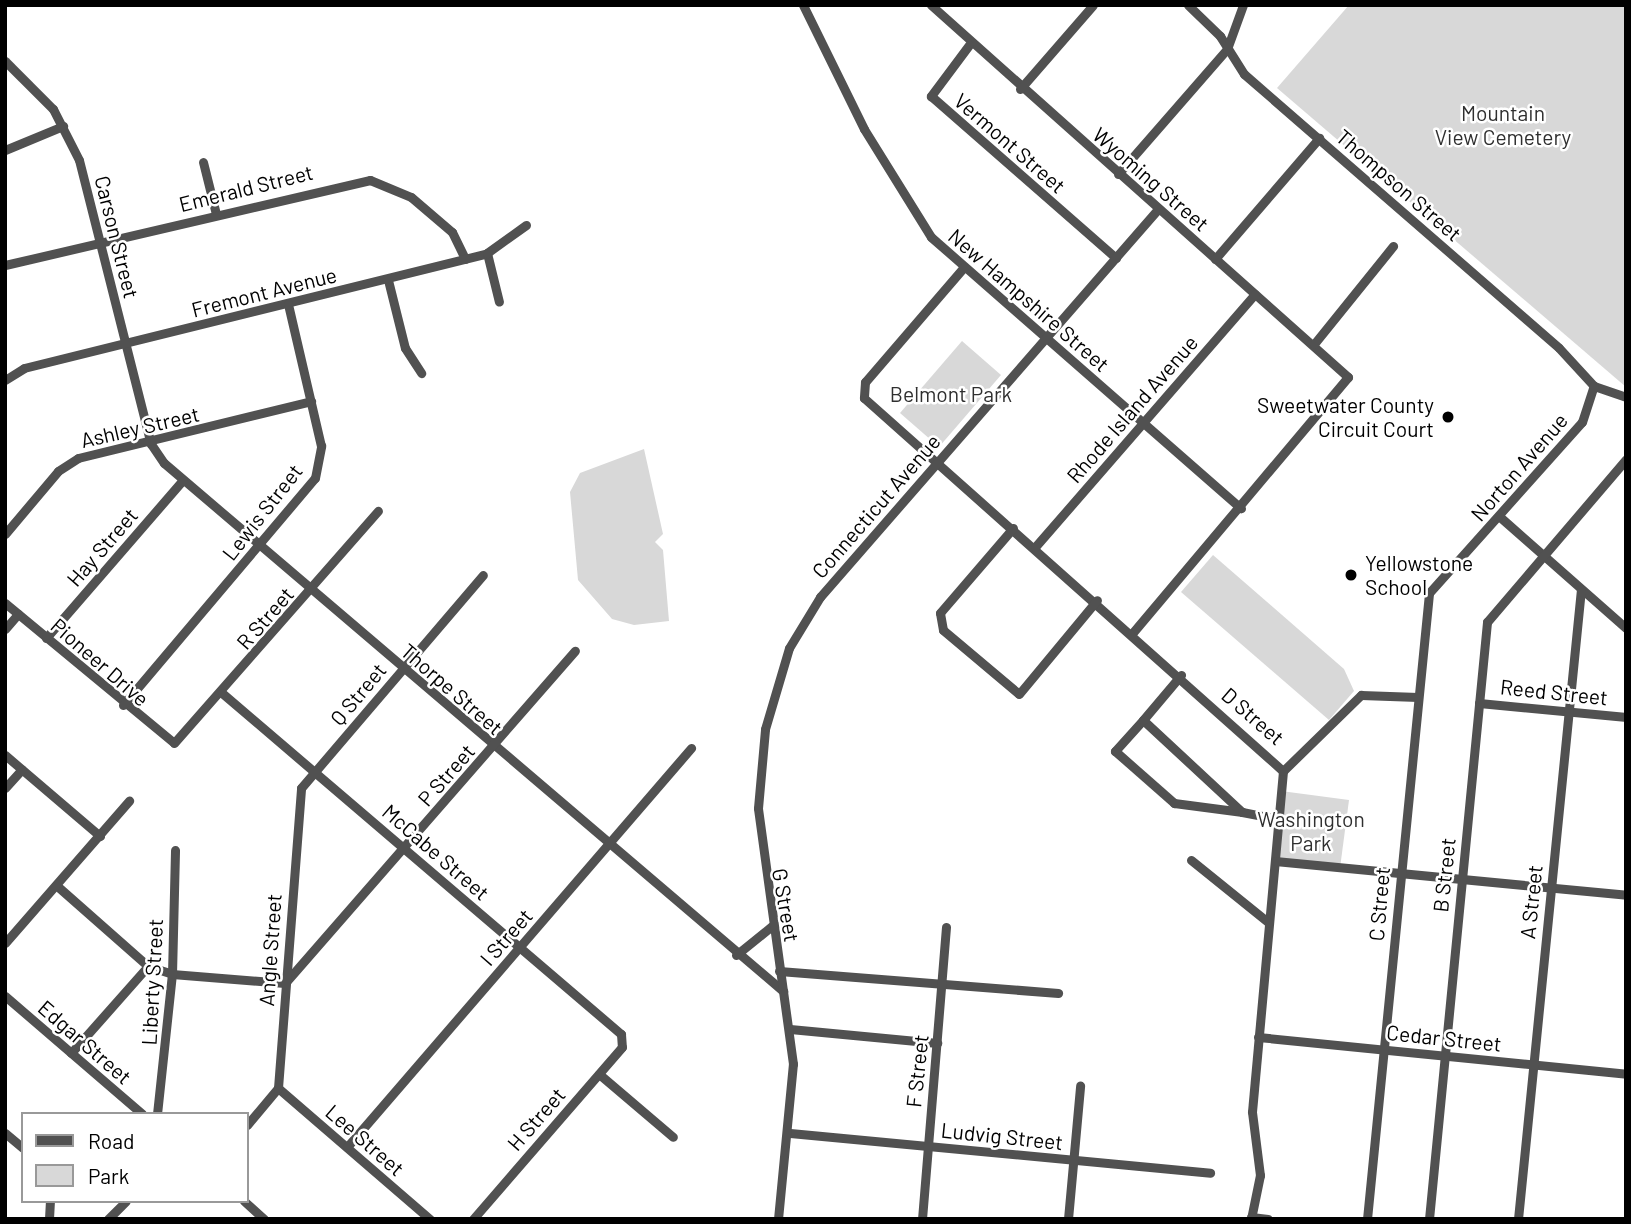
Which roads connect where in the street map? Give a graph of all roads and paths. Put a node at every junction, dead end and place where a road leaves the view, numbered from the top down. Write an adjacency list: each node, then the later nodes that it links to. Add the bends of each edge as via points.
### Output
1 (803, 5): 25 (street, New Hampshire Street, via 871,140 931,237)
2 (1094, 5): 9 (street)
3 (1188, 5): 7 (street, Thompson Street)
4 (1243, 5): 7 (street)
5 (930, 7): 6 (street, Wyoming Street)
6 (969, 45): 9 (street, Wyoming Street); 21 (street, Vermont Street, via 932,96)
7 (1227, 49): 11 (street, Thompson Street, via 1244,74); 14 (street)
8 (5, 61): 10 (street, Carson Street, via 36,88)
9 (1020, 89): 14 (street, Wyoming Street)
10 (63, 126): 12 (street); 18 (street, Carson Street, via 79,160)
11 (1319, 138): 22 (street); 35 (street, Thompson Street, via 1559,348)
12 (5, 150)
13 (203, 162): 16 (street)
14 (1118, 174): 15 (street, Wyoming Street)
15 (1158, 209): 21 (street, Connecticut Avenue); 22 (street, Wyoming Street)
16 (216, 214): 18 (street, Emerald Street); 23 (street, Emerald Street, via 370,180 411,197 452,232)
17 (526, 225): 20 (street, Fremont Avenue)
18 (101, 242): 24 (street, Emerald Street); 31 (street, Carson Street)
19 (1393, 246): 32 (street)
20 (487, 253): 23 (street, Fremont Avenue); 28 (street)
21 (1116, 258): 30 (street, Connecticut Avenue)
22 (1215, 258): 27 (street, Wyoming Street)
23 (465, 259): 26 (street, Fremont Avenue)
24 (5, 265)
25 (964, 267): 30 (street, New Hampshire Street); 41 (street, D Street, via 863,390 864,398)
26 (388, 280): 29 (street, Fremont Avenue); 33 (street, via 405,348)
27 (1255, 294): 32 (street, Wyoming Street); 38 (street, Rhode Island Avenue)
28 (499, 302)
29 (288, 304): 31 (street, Fremont Avenue); 37 (street, Lewis Street)
30 (1046, 338): 38 (street, New Hampshire Street); 41 (street, Connecticut Avenue)
31 (126, 343): 34 (street, Fremont Avenue, via 24,368); 39 (street, Carson Street)
32 (1314, 344): 43 (street, Wyoming Street, via 1348,377)
33 (421, 373)
34 (5, 380)
35 (1594, 386): 36 (street); 45 (street, Norton Avenue, via 1582,422)
36 (1626, 397)
37 (311, 401): 39 (street, Ashley Street); 48 (street, Lewis Street, via 321,446 315,478)
38 (1143, 423): 43 (street, New Hampshire Street); 49 (street, Rhode Island Avenue)
39 (151, 444): 42 (street, Thorpe Street); 47 (street, Ashley Street, via 68,464)
40 (1626, 459): 50 (street, B Street)
41 (938, 462): 46 (street, D Street); 57 (street, Connecticut Avenue)
42 (183, 480): 48 (street, Thorpe Street); 64 (street, Hay Street)
43 (1241, 508): 63 (street)
44 (378, 511): 53 (street, R Street)
45 (1500, 517): 50 (street); 54 (street, Norton Avenue)
46 (1013, 528): 49 (street, D Street); 55 (street, via 938,622 1019,694)
47 (5, 534)
48 (260, 545): 53 (street, Thorpe Street); 71 (street, Lewis Street)
49 (1035, 547): 55 (street, D Street)
50 (1542, 554): 52 (street); 70 (street, B Street, via 1487,622)
51 (483, 575): 66 (street, Q Street)
52 (1581, 589): 60 (street); 72 (street, A Street)
53 (312, 590): 66 (street, Thorpe Street); 68 (street, R Street)
54 (1429, 593): 69 (street, C Street)
55 (1097, 600): 63 (street, D Street)
56 (5, 603): 59 (street, Pioneer Drive)
57 (814, 605): 98 (street, G Street, via 776,686 759,773 759,853)
58 (1626, 611): 60 (street)
59 (18, 614): 62 (street); 64 (street, Pioneer Drive)
60 (1617, 621): 61 (street)
61 (1626, 628)
62 (5, 629)
63 (1133, 632): 67 (street, D Street)
64 (46, 638): 71 (street, Pioneer Drive)
65 (575, 651): 76 (street, P Street)
66 (402, 669): 76 (street, Thorpe Street); 80 (street, Q Street)
67 (1181, 675): 74 (street); 81 (street, D Street)
68 (222, 693): 75 (street, R Street); 80 (street, McCabe Street)
69 (1418, 697): 81 (street, via 1362,695); 92 (street, C Street)
70 (1479, 702): 72 (street, Reed Street); 93 (street, B Street)
71 (123, 705): 75 (street, Pioneer Drive)
72 (1566, 711): 73 (street, Reed Street); 95 (street, A Street)
73 (1626, 717)
74 (1143, 720): 84 (street); 84 (street, via 1115,751 1174,803)
75 (174, 743)
76 (493, 747): 87 (street, Thorpe Street); 88 (street, P Street)
77 (691, 748): 87 (street, I Street)
78 (5, 755): 79 (street)
79 (22, 769): 82 (street); 86 (street)
80 (315, 771): 88 (street, McCabe Street); 106 (street, Angle Street, via 296,800)
81 (1283, 771): 85 (street, D Street)
82 (5, 788)
83 (129, 801): 86 (street)
84 (1242, 812): 85 (street)
85 (1278, 819): 91 (street, D Street)
86 (100, 836): 94 (street)
87 (608, 846): 101 (street, I Street); 102 (street, Thorpe Street)
88 (405, 849): 101 (street, McCabe Street); 106 (street, P Street)
89 (175, 850): 105 (street, Liberty Street)
90 (1191, 860): 97 (street)
91 (1275, 862): 92 (street); 97 (street, D Street)
92 (1399, 873): 93 (street); 115 (street, C Street)
93 (1461, 879): 95 (street); 117 (street, B Street)
94 (56, 885): 100 (street); 103 (street)
95 (1550, 888): 96 (street); 118 (street, A Street)
96 (1626, 895)
97 (1269, 923): 112 (street, D Street)
98 (772, 926): 102 (street); 104 (street, G Street)
99 (946, 927): 107 (street, F Street)
100 (5, 943)
101 (520, 947): 113 (street, McCabe Street); 131 (street, I Street)
102 (736, 955): 108 (street, Thorpe Street)
103 (148, 966): 105 (street); 116 (street)
104 (779, 971): 107 (street); 108 (street, G Street)
105 (173, 974): 106 (street); 124 (street, Liberty Street)
106 (285, 983): 122 (street, Angle Street)
107 (942, 985): 109 (street); 114 (street, F Street)
108 (783, 991): 111 (street, G Street)
109 (1058, 993)
110 (5, 996): 116 (street, Edgar Street)
111 (790, 1030): 114 (street); 127 (street, G Street)
112 (1258, 1037): 115 (street, Cedar Street); 136 (street, D Street, via 1252,1112 1260,1175)
113 (624, 1041): 119 (street, H Street)
114 (937, 1043): 130 (street, F Street)
115 (1383, 1050): 117 (street, Cedar Street); 145 (street, C Street)
116 (71, 1053): 123 (street, Edgar Street)
117 (1444, 1056): 118 (street, Cedar Street); 146 (street, B Street)
118 (1533, 1065): 120 (street, Cedar Street); 147 (street, A Street)
119 (598, 1074): 128 (street); 140 (street, H Street)
120 (1626, 1074)
121 (1080, 1086): 132 (street)
122 (278, 1088): 125 (street); 131 (street, Lee Street)
123 (140, 1112)
124 (157, 1112)
125 (248, 1124)
126 (5, 1133): 129 (street)
127 (790, 1133): 130 (street, Ludvig Street); 141 (street, G Street)
128 (673, 1137)
129 (21, 1146)
130 (927, 1146): 132 (street, Ludvig Street); 142 (street, F Street)
131 (347, 1147): 139 (street, Lee Street)
132 (1074, 1161): 133 (street, Ludvig Street); 143 (street)
133 (1210, 1173)
134 (124, 1203): 137 (street)
135 (246, 1203): 138 (street)
136 (1251, 1218): 144 (street)
137 (108, 1219)
138 (264, 1219)
139 (430, 1219)
140 (473, 1219)
141 (778, 1219)
142 (922, 1219)
143 (1068, 1219)
144 (1268, 1219)
145 (1367, 1219)
146 (1429, 1219)
147 (1518, 1219)

